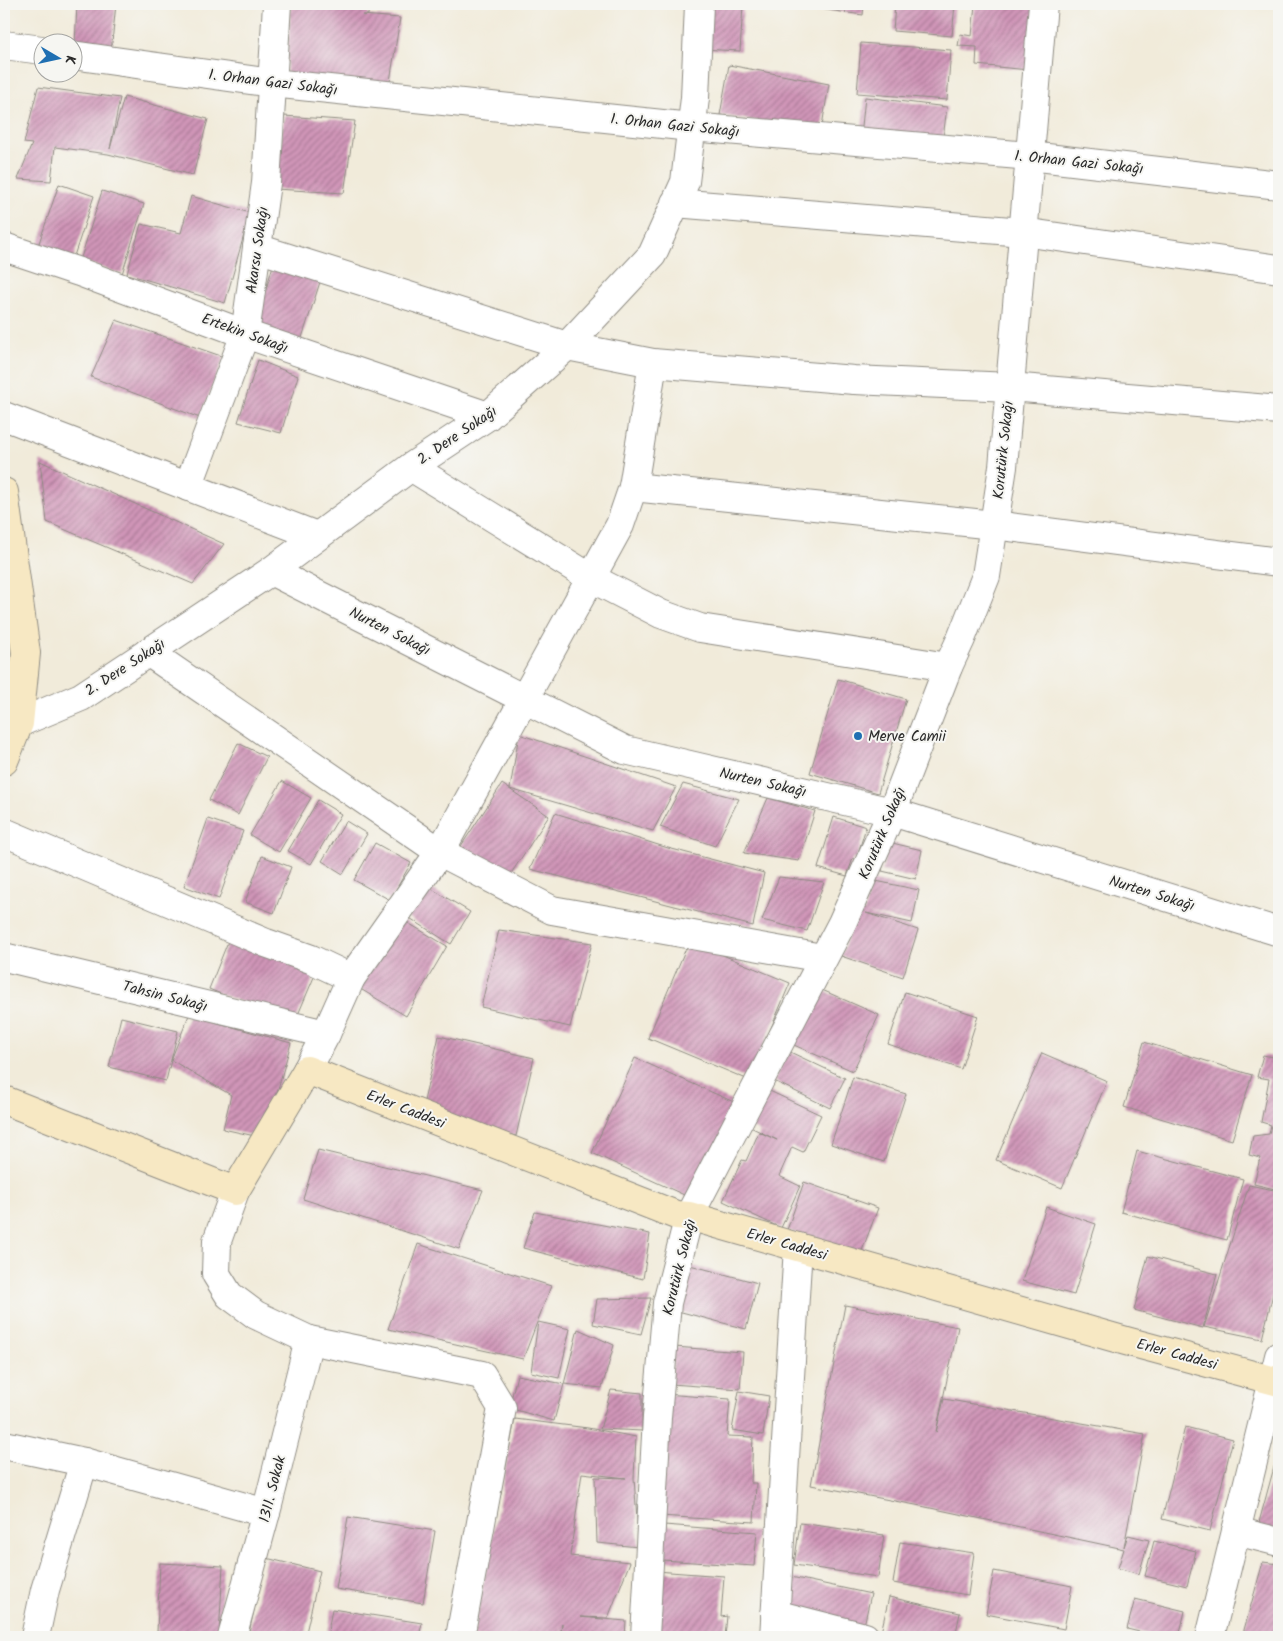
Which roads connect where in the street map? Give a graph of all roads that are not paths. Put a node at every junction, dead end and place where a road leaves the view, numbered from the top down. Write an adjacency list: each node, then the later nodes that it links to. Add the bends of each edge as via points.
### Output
1 (277, 4): 7 (street, Akarsu Sokağı)
2 (699, 4): 8 (street, 2. Dere Sokağı)
3 (1043, 4): 9 (street, Korutürk Sokağı)
4 (4, 45): 5 (street)
5 (32, 49)
6 (82, 56): 7 (street, 1. Orhan Gazi Sokağı)
7 (272, 83): 8 (street, 1. Orhan Gazi Sokağı); 14 (street, Akarsu Sokağı, via 266,183)
8 (692, 128): 9 (street, 1. Orhan Gazi Sokağı); 11 (street, 2. Dere Sokağı, via 685,182)
9 (1030, 156): 10 (street, 1. Orhan Gazi Sokağı); 12 (street, Korutürk Sokağı)
10 (1279, 185)
11 (675, 203): 12 (street); 17 (street, 2. Dere Sokağı, via 652,255)
12 (1023, 232): 15 (street); 19 (street, Korutürk Sokağı)
13 (4, 247): 16 (street, Ertekin Sokağı)
14 (257, 248): 16 (street, Akarsu Sokağı); 17 (street)
15 (1279, 269)
16 (245, 334): 22 (street, Ertekin Sokağı); 24 (street, Akarsu Sokağı)
17 (567, 346): 18 (street); 22 (street, 2. Dere Sokağı)
18 (653, 363): 19 (street, via 854,380); 25 (street)
19 (1010, 387): 20 (street); 27 (street, Korutürk Sokağı)
20 (1279, 410)
21 (4, 416): 24 (street)
22 (488, 416): 23 (street, 2. Dere Sokağı)
23 (410, 467): 28 (street, 2. Dere Sokağı); 32 (street)
24 (188, 487): 28 (street)
25 (633, 487): 27 (street); 32 (street, via 620,526)
26 (4, 492): 30 (street)
27 (994, 525): 29 (street); 34 (street, Korutürk Sokağı, via 986,576)
28 (317, 536): 31 (street, 2. Dere Sokağı)
29 (1279, 562)
30 (9, 563): 36 (street, via 26,653)
31 (271, 571): 33 (street, 2. Dere Sokağı); 35 (street, Nurten Sokağı)
32 (591, 578): 34 (street, via 661,614 700,628); 35 (street)
33 (148, 652): 36 (street, 2. Dere Sokağı); 39 (street)
34 (948, 667): 37 (street, Korutürk Sokağı)
35 (524, 699): 37 (street, Nurten Sokağı, via 625,750); 39 (street)
36 (10, 741)
37 (892, 812): 40 (street, Nurten Sokağı); 42 (street, Korutürk Sokağı, via 842,923)
38 (4, 832): 43 (street)
39 (440, 852): 42 (street, via 552,910); 43 (street)
40 (1279, 932)
41 (4, 957): 44 (street, Tahsin Sokağı)
42 (822, 958): 48 (street, Korutürk Sokağı)
43 (351, 978): 44 (street)
44 (326, 1034): 45 (street)
45 (307, 1070): 47 (street); 48 (street, Erler Caddesi, via 654,1207)
46 (4, 1100): 47 (street)
47 (235, 1191): 50 (street, via 217,1241 216,1274 229,1296 256,1315)
48 (689, 1216): 49 (street, Erler Caddesi); 61 (street, Korutürk Sokağı, via 667,1303)
49 (798, 1247): 51 (street, Erler Caddesi, via 1117,1338); 57 (street)
50 (309, 1340): 54 (street, 1311. Sokak); 60 (street, via 482,1375 502,1408)
51 (1277, 1373): 55 (street)
52 (4, 1445): 53 (street)
53 (84, 1462): 54 (street); 58 (street, via 45,1590)
54 (266, 1513): 59 (street, 1311. Sokak)
55 (1236, 1531): 56 (street); 63 (street)
56 (1279, 1542)
57 (774, 1626): 62 (street)
58 (35, 1637)
59 (232, 1637)
60 (460, 1637)
61 (645, 1637)
62 (865, 1637)
63 (1210, 1637)

